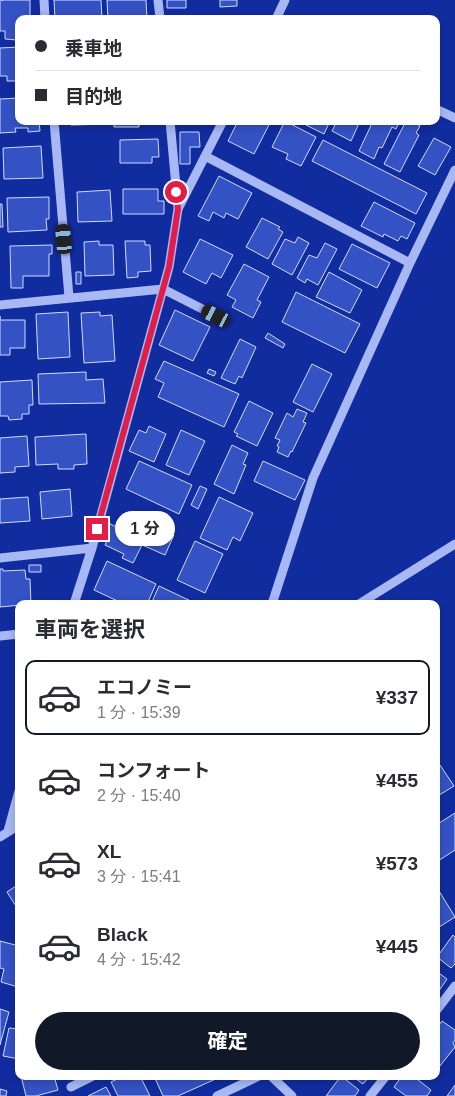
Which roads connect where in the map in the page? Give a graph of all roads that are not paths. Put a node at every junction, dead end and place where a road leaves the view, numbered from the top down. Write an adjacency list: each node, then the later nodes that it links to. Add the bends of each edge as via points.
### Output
1 (44, 0): 4 (street)
2 (158, 0): 5 (street)
3 (285, 0): 6 (street)
4 (46, 15)
5 (160, 15)
6 (278, 15)
7 (440, 111): 8 (street)
8 (455, 118)
9 (54, 125): 17 (street)
10 (170, 125): 14 (street)
11 (221, 125): 12 (street)
12 (205, 156): 14 (street); 15 (street)
13 (455, 170): 15 (street)
14 (178, 209): 16 (street)
15 (410, 263): 24 (street, via 313,478)
16 (163, 289): 17 (street); 19 (street); 21 (street)
17 (69, 297): 18 (street)
18 (0, 304)
19 (216, 316)
20 (455, 544): 25 (street)
21 (92, 548): 22 (street); 23 (street)
22 (0, 558)
23 (75, 600)
24 (273, 600)
25 (366, 600)
26 (15, 634): 27 (street)
27 (0, 636)
28 (15, 802): 30 (street)
29 (15, 828): 30 (street)
30 (3, 837)
31 (455, 986): 32 (street)
32 (440, 1006)
33 (85, 1080): 37 (street)
34 (251, 1080): 38 (street)
35 (276, 1080): 39 (street)
36 (383, 1080): 40 (street)
37 (71, 1087)
38 (217, 1096)
39 (292, 1096)
40 (370, 1096)

